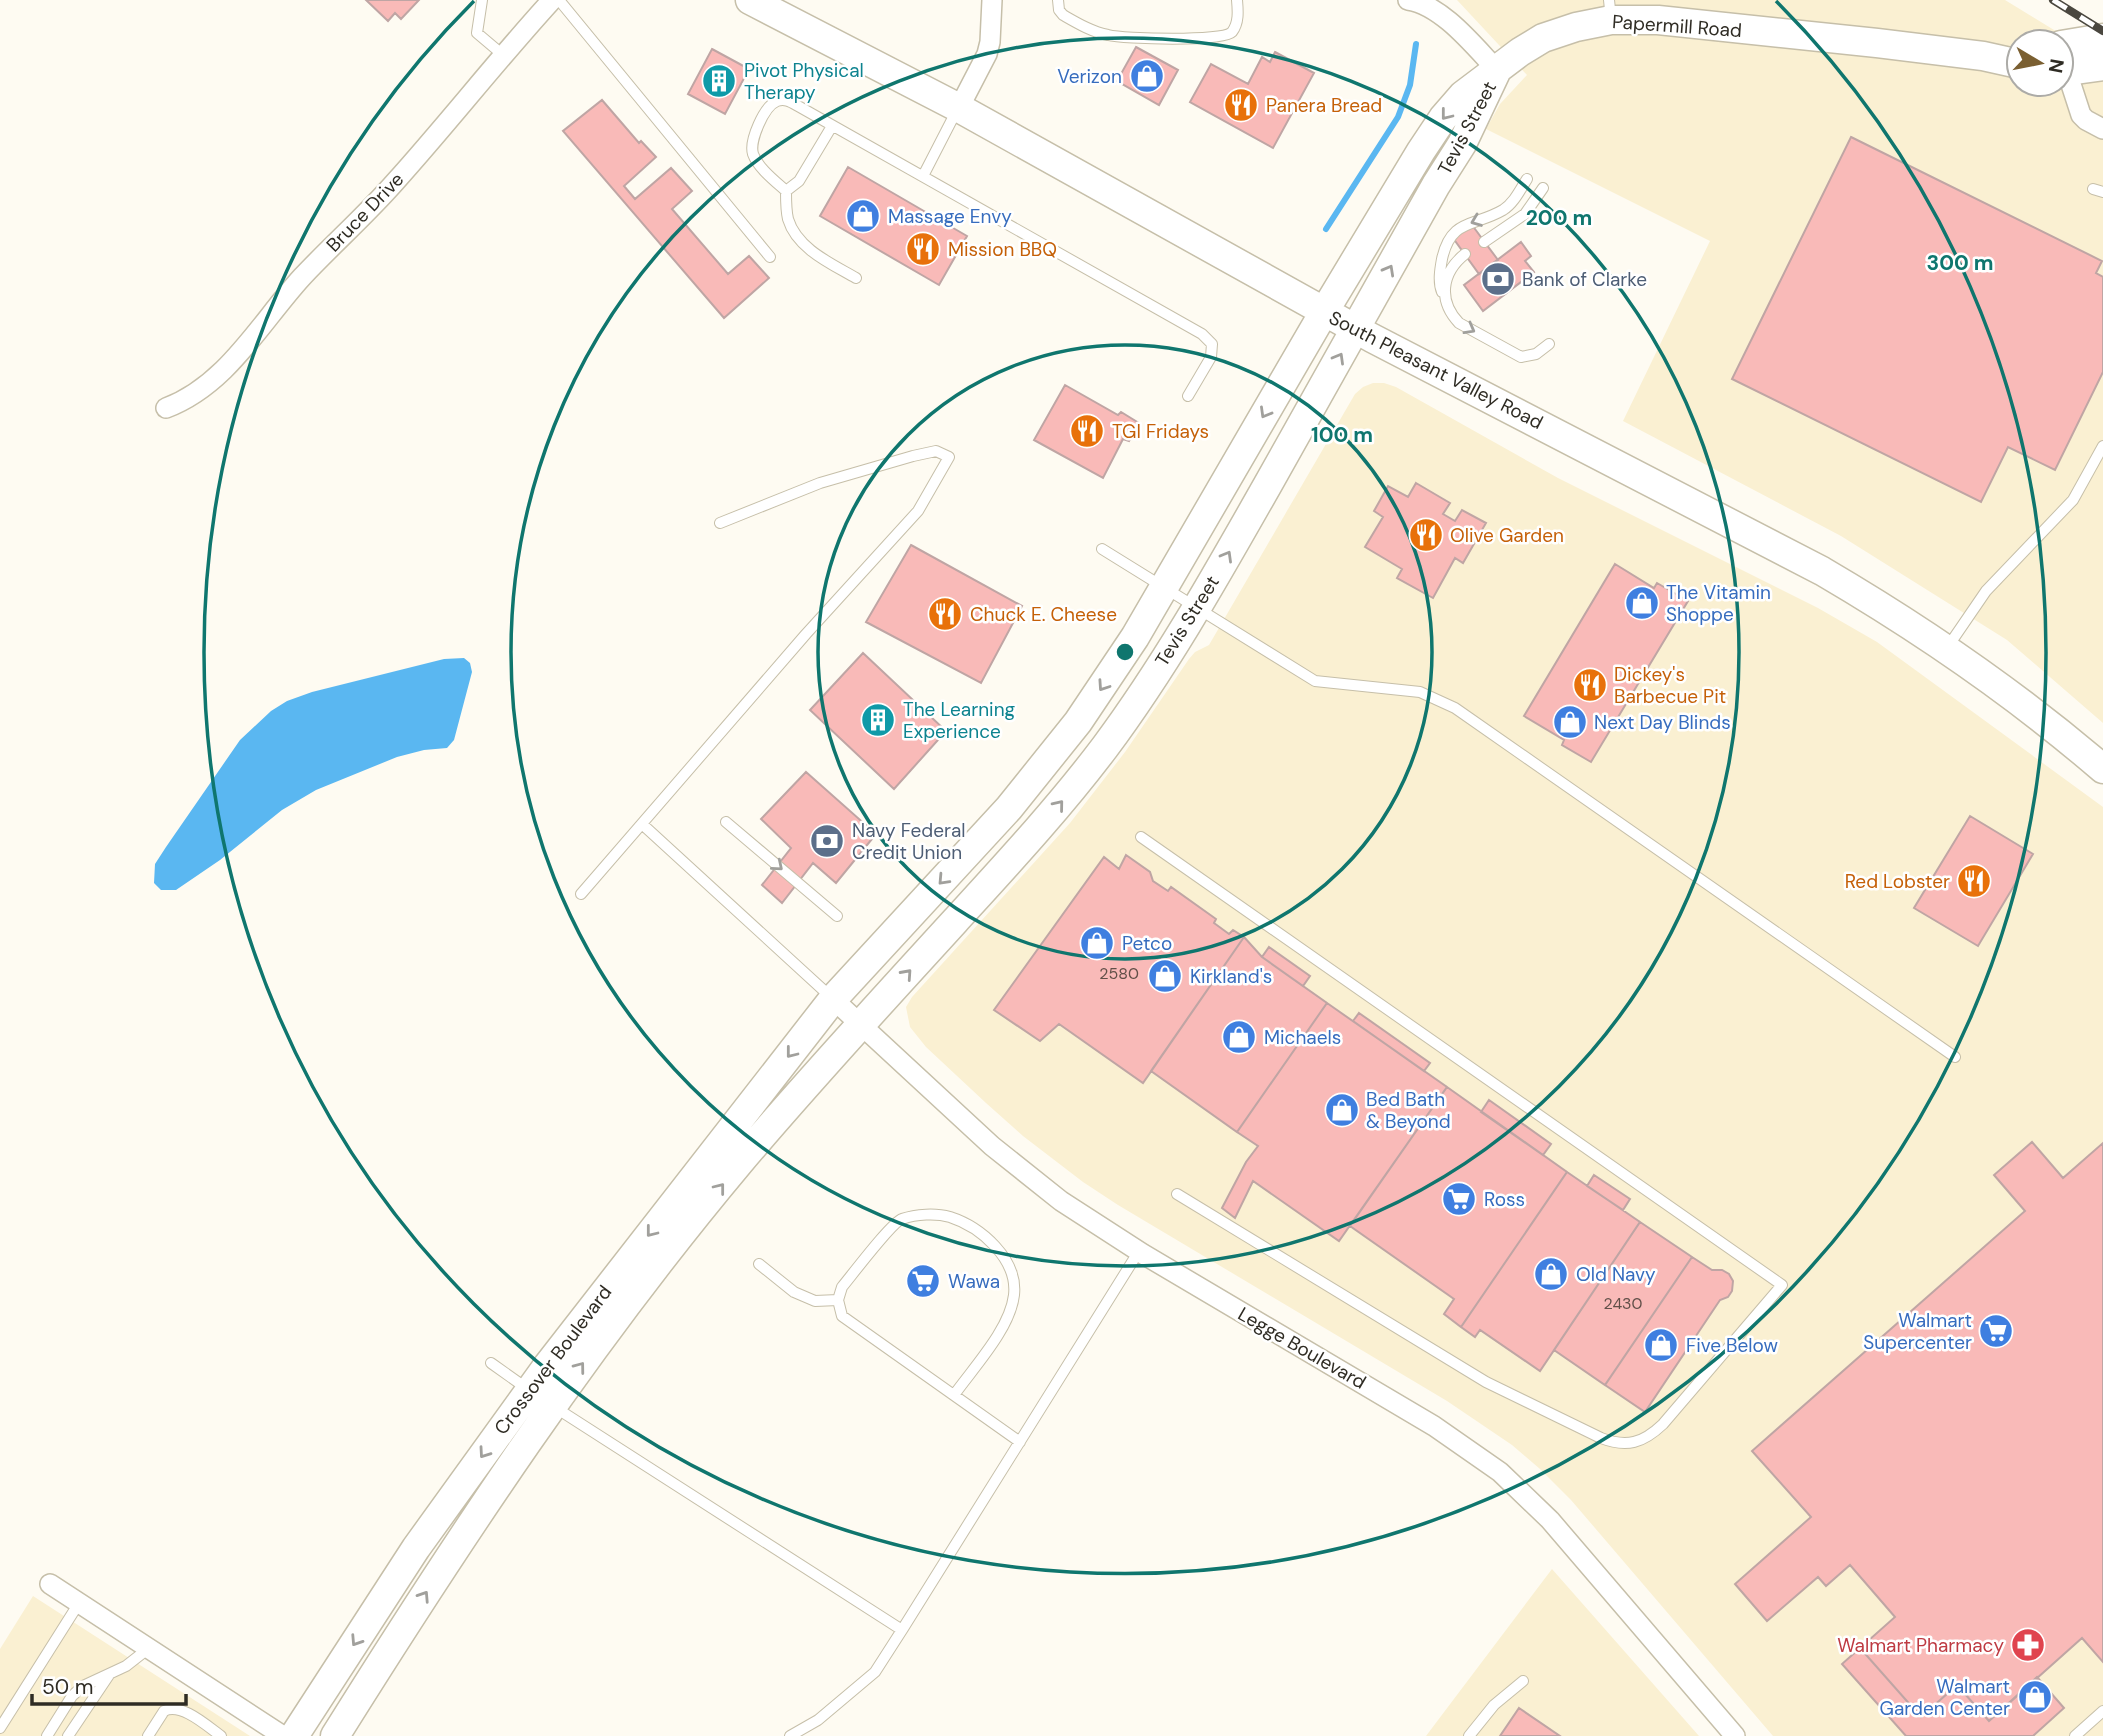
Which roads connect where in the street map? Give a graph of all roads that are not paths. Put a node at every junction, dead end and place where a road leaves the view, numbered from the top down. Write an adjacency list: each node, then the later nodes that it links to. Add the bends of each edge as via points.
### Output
1 (482, 0): 12 (lane, via 477,33)
2 (552, 0): 12 (street, Bruce Drive)
3 (559, 0): 29 (lane)
4 (750, 0): 20 (main road, South Pleasant Valley Road)
5 (992, 0): 20 (street, via 987,54)
6 (1058, 0): 7 (lane, via 1063,15 1104,35 1182,38 1228,35 1238,18)
7 (1237, 0)
8 (1408, 0): 18 (street, via 1425,4 1445,18)
9 (1610, 10): 13 (main road, Papermill Road, via 1658,20); 18 (main road, Papermill Road, via 1543,38)
10 (2103, 38): 14 (main road)
11 (2005, 51): 13 (main road, Papermill Road)
12 (503, 55): 36 (street, Bruce Drive, via 254,337 204,388)
13 (1983, 56): 15 (main road, Papermill Road)
14 (2075, 56)
15 (2005, 61)
16 (2075, 64): 17 (main road)
17 (2103, 66)
18 (1497, 70): 32 (main road, Tevis Street, one-way to 32, via 1463,95 1443,118); 33 (main road, Tevis Street, one-way to 18, via 1462,144)
19 (2075, 98): 22 (street, via 2081,115)
20 (959, 108): 23 (lane); 32 (main road, South Pleasant Valley Road)
21 (832, 126): 23 (lane); 26 (lane, via 799,181); 26 (lane, via 788,101 773,103 768,109 751,144 753,156)
22 (2103, 129)
23 (923, 176): 35 (lane, via 1208,338 1212,353)
24 (1527, 179): 31 (lane, one-way to 31, via 1502,211 1472,221 1451,235 1440,274)
25 (1543, 188): 27 (lane, via 1525,214)
26 (786, 191): 30 (lane, via 788,219 802,241)
27 (1484, 242)
28 (1465, 254): 31 (lane, via 1450,272 1444,291)
29 (770, 257)
30 (856, 278)
31 (1446, 304): 34 (lane, one-way to 34, via 1460,323 1521,357 1536,354)
32 (1324, 312): 33 (main road, South Pleasant Valley Road); 40 (main road, Tevis Street, one-way to 40)
33 (1355, 330): 41 (main road, Tevis Street, one-way to 33); 42 (main road, South Pleasant Valley Road, via 1822,571)
34 (1549, 344)
35 (1188, 396)
36 (166, 408)
37 (2103, 446): 42 (lane, via 2073,500 1986,591)
38 (720, 523): 45 (lane, via 820,483 913,456 936,451 949,457 918,511)
39 (1102, 549): 40 (lane)
40 (1164, 586): 41 (lane); 49 (main road, Tevis Street, one-way to 49, via 1135,637 1044,767)
41 (1196, 607): 50 (main road, Tevis Street, one-way to 41, via 1074,787 1135,704); 51 (lane, via 1315,681 1420,692 1455,708)
42 (1946, 649): 43 (main road, South Pleasant Valley Road)
43 (2103, 769)
44 (726, 822): 48 (lane, one-way to 48)
45 (642, 824): 47 (lane); 49 (lane)
46 (1141, 837): 52 (lane, via 1782,1285 1663,1424 1643,1441 1621,1444 1486,1382)
47 (581, 894)
48 (837, 916)
49 (833, 999): 50 (street, Legge Boulevard); 58 (main road, Crossover Boulevard, one-way to 58)
50 (860, 1024): 53 (street, Legge Boulevard, via 1028,1177); 58 (main road, Crossover Boulevard, one-way to 50)
51 (1955, 1057)
52 (1177, 1194)
53 (1139, 1251): 59 (lane); 77 (street, Legge Boulevard, via 1434,1426 1500,1472 1550,1520)
54 (759, 1264): 55 (lane, via 794,1292 815,1301)
55 (838, 1300): 57 (lane, via 842,1316); 57 (lane, via 842,1287 899,1219 928,1214 950,1217 976,1230 1006,1261 1014,1293 1008,1319)
56 (491, 1363): 58 (lane)
57 (954, 1395): 59 (lane)
58 (541, 1397): 62 (lane); 73 (main road, Crossover Boulevard, one-way to 73, via 416,1548); 74 (main road, Crossover Boulevard, one-way to 58)
59 (1020, 1441): 62 (lane)
60 (50, 1584): 61 (street)
61 (79, 1603): 63 (street); 67 (lane)
62 (902, 1630): 75 (lane, via 875,1672 818,1720)
63 (149, 1648): 64 (lane); 72 (street)
64 (109, 1675): 69 (lane, via 72,1696); 70 (lane)
65 (1523, 1681): 76 (lane, via 1494,1705)
66 (2103, 1711): 78 (lane)
67 (0, 1728)
68 (218, 1735): 71 (lane, via 182,1711 169,1708)
69 (47, 1736)
70 (68, 1736)
71 (148, 1736)
72 (284, 1736)
73 (294, 1736)
74 (335, 1736)
75 (790, 1736)
76 (1469, 1736)
77 (1735, 1736)
78 (2075, 1736)

